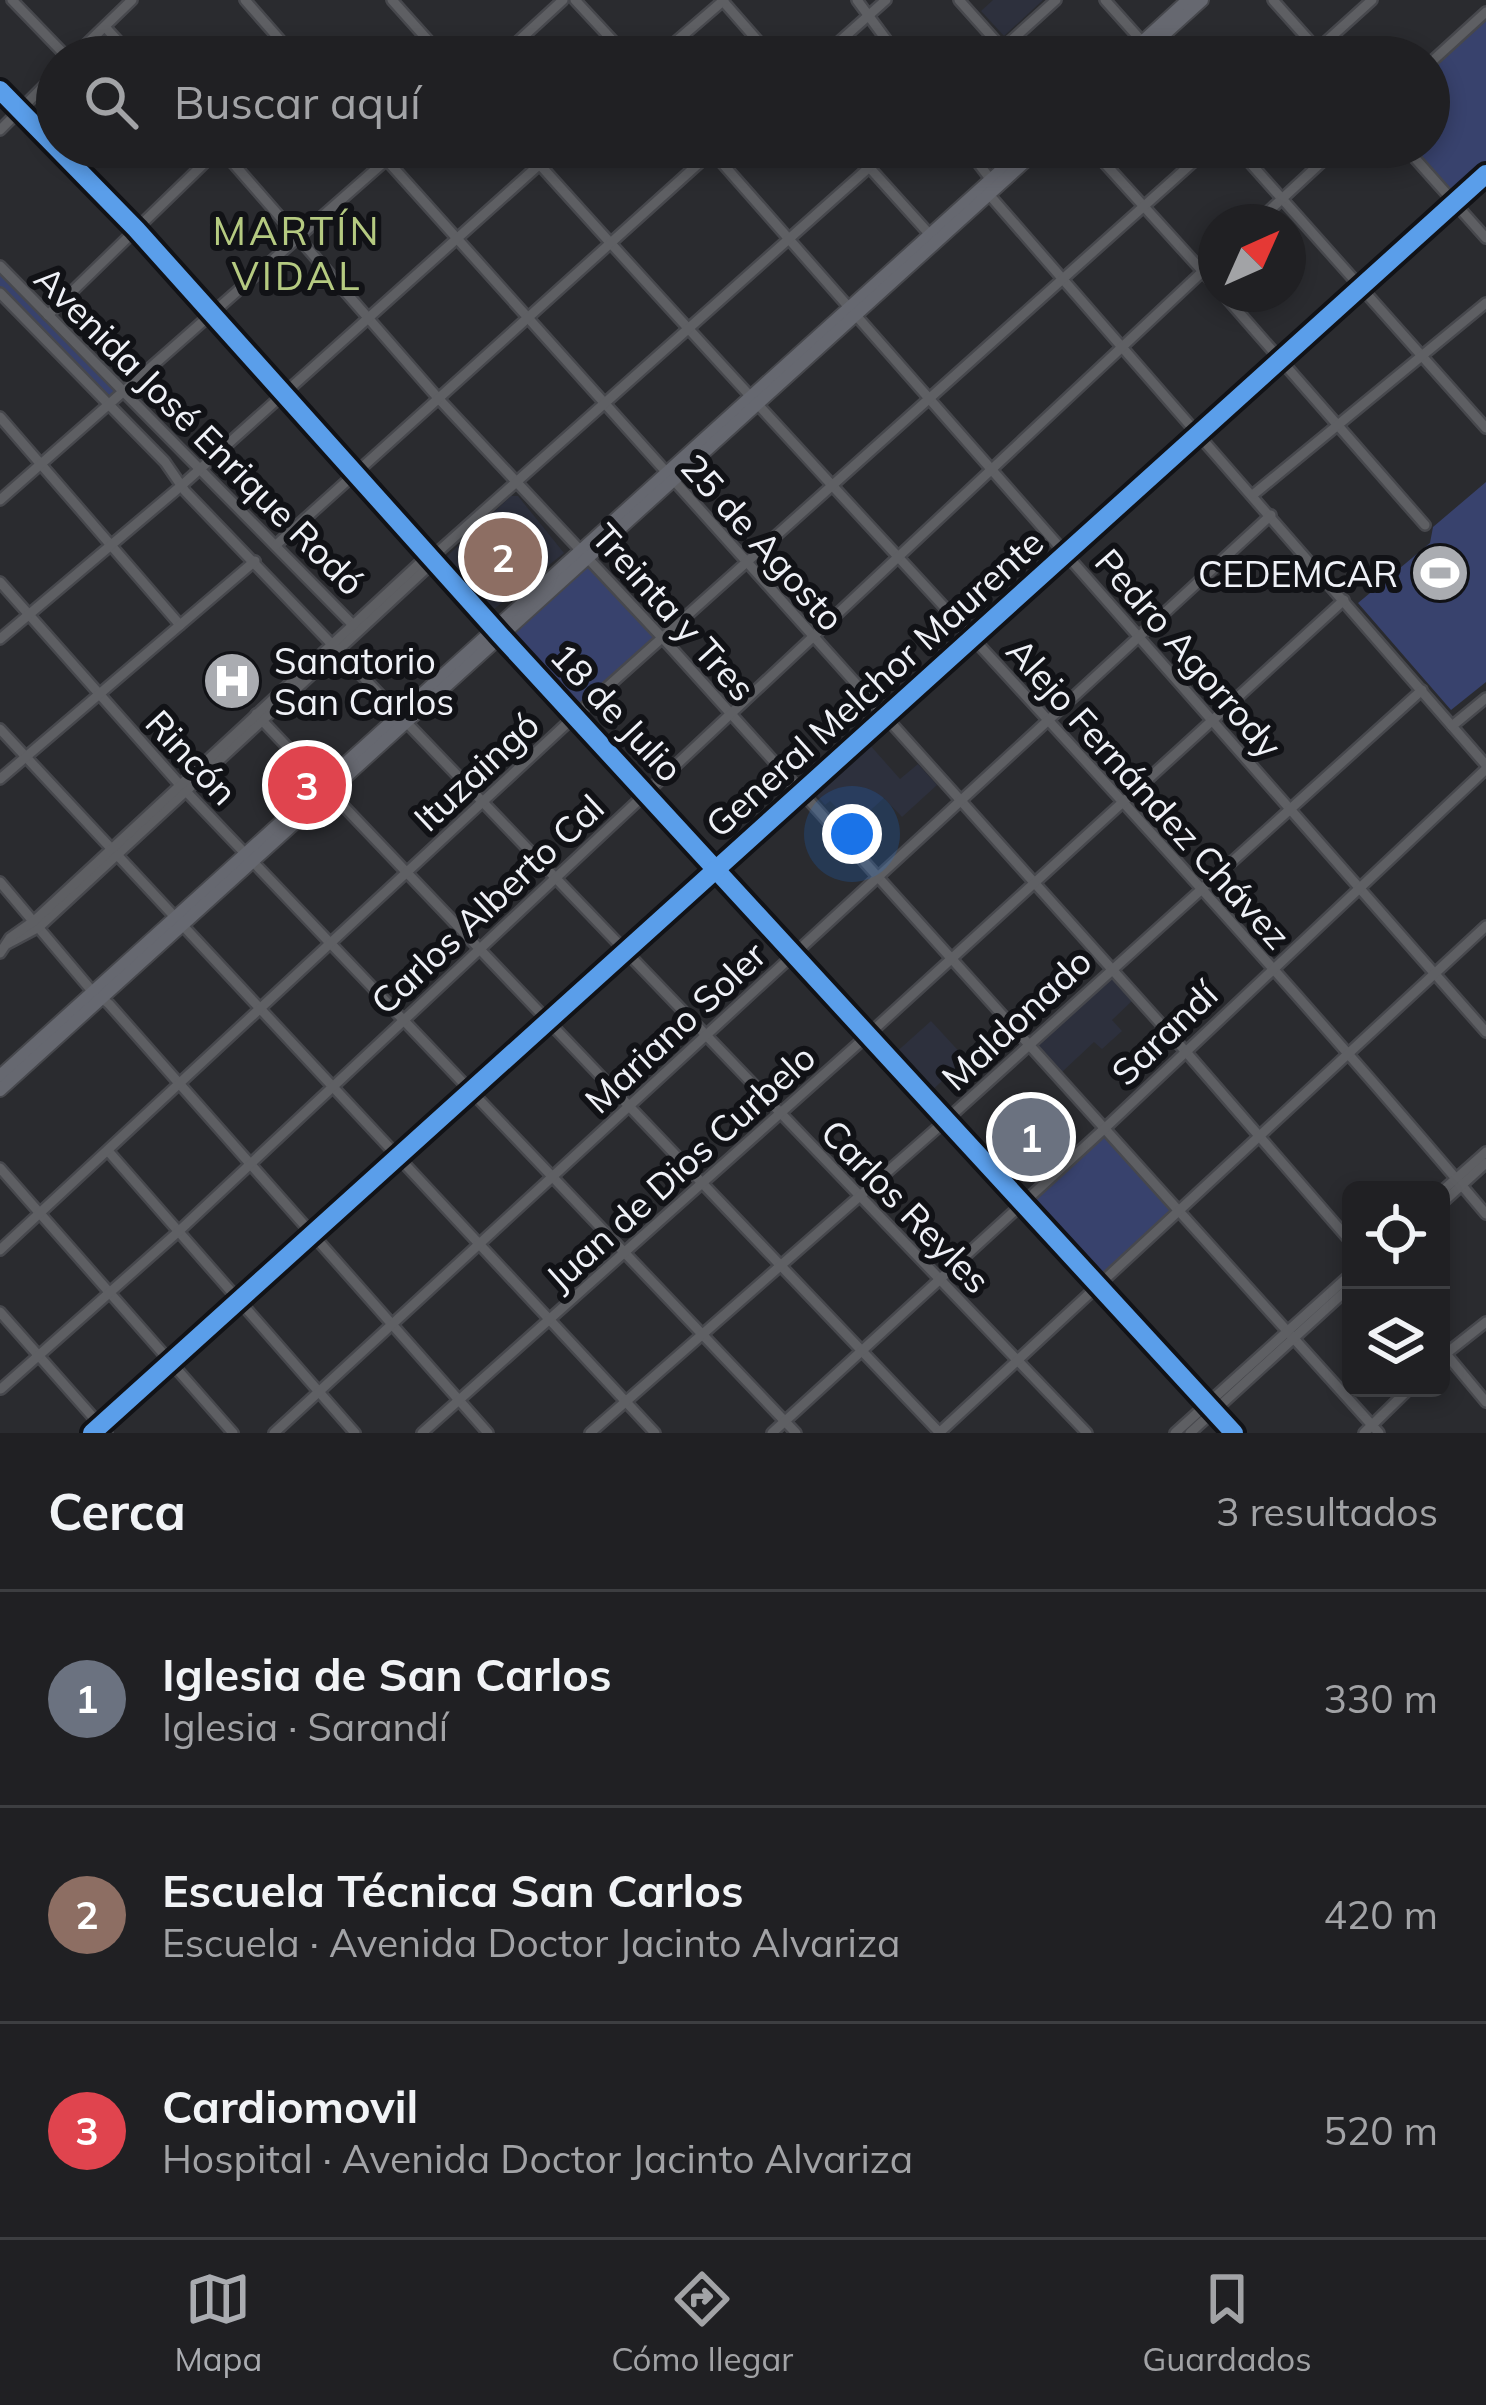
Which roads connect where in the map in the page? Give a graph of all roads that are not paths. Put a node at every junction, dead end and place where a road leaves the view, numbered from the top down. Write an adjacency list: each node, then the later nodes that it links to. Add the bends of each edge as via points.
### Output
1 (12, 0): 20 (street)
2 (245, 0): 23 (street)
3 (392, 0): 24 (street)
4 (563, 0): 25 (street)
5 (575, 0): 26 (street)
6 (723, 0): 27 (street); 28 (street)
7 (857, 0): 18 (street)
8 (886, 0): 18 (street)
9 (959, 0): 31 (street)
10 (1056, 0): 32 (street)
11 (1105, 0): 33 (street)
12 (1188, 0): 34 (main road)
13 (1202, 0): 35 (main road)
14 (1273, 0): 36 (street)
15 (1372, 0): 37 (street)
16 (126, 2): 19 (street)
17 (1486, 12): 38 (street)
18 (868, 15): 29 (street); 30 (street)
19 (105, 27): 21 (street); 22 (street)
20 (49, 36)
21 (94, 36)
22 (114, 36)
23 (277, 36)
24 (424, 36)
25 (524, 36)
26 (608, 36)
27 (682, 36)
28 (754, 36)
29 (844, 36)
30 (884, 36)
31 (992, 36)
32 (1021, 36)
33 (1134, 36)
34 (1158, 36)
35 (1162, 36)
36 (1302, 36)
37 (1336, 36)
38 (1450, 45)
39 (0, 90): 41 (street, 18 de Julio)
40 (36, 95): 41 (street)
41 (20, 111): 42 (street, 18 de Julio); 43 (street)
42 (36, 127)
43 (0, 130)
44 (76, 168): 69 (street, 18 de Julio)
45 (198, 168): 69 (street)
46 (238, 168): 70 (street, Treinta y Tres)
47 (377, 168): 70 (street)
48 (393, 168): 74 (street, 25 de Agosto)
49 (536, 168): 74 (street)
50 (542, 168): 75 (street, Alejo Fernández Chávez)
51 (691, 168): 75 (street)
52 (729, 168): 72 (street, Pedro Agorrody)
53 (868, 168): 72 (street)
54 (870, 168): 71 (street)
55 (977, 168): 64 (street)
56 (1006, 168): 64 (main road)
57 (1013, 168): 64 (main road)
58 (1109, 168): 68 (street)
59 (1187, 168): 68 (street, Ituzaingó)
60 (1255, 168): 65 (street)
61 (1315, 168): 65 (street)
62 (1424, 168): 66 (street)
63 (1486, 174): 66 (street, General Melchor Maurente)
64 (987, 187): 71 (main road); 79 (street)
65 (1282, 199): 67 (street); 80 (street)
66 (1454, 202): 73 (street); 80 (street, General Melchor Maurente)
67 (1277, 204)
68 (1144, 207): 77 (street); 79 (street, Ituzaingó)
69 (136, 229): 85 (street, 18 de Julio); 86 (street)
70 (298, 237): 85 (street); 87 (street, Treinta y Tres)
71 (933, 237): 83 (main road)
72 (789, 238): 83 (street, Pedro Agorrody); 89 (street)
73 (1486, 238)
74 (456, 239): 87 (street); 88 (street, 25 de Agosto)
75 (610, 244): 88 (street); 89 (street, Alejo Fernández Chávez)
76 (0, 266): 86 (street, Avenida José Enrique Rodó)
77 (1198, 266)
78 (1198, 276): 90 (street, Carlos Alberto Cal)
79 (1063, 278): 90 (street); 96 (street, Ituzaingó)
80 (1362, 286): 91 (street); 92 (street, General Melchor Maurente)
81 (0, 293): 99 (street, Avenida José Enrique Rodó)
82 (1486, 303): 91 (street)
83 (853, 310): 96 (street, Pedro Agorrody); 97 (main road)
84 (1239, 312): 92 (street)
85 (212, 313): 93 (street); 94 (street, 18 de Julio)
86 (48, 314): 93 (street, Avenida José Enrique Rodó)
87 (369, 316): 94 (street); 95 (street, Treinta y Tres)
88 (526, 319): 95 (street); 98 (street, 25 de Agosto)
89 (686, 329): 97 (street, Alejo Fernández Chávez); 98 (street)
90 (1122, 344): 103 (street); 106 (street, Carlos Alberto Cal)
91 (1422, 354): 101 (street); 102 (street)
92 (1282, 359): 101 (street); 103 (street, General Melchor Maurente)
93 (123, 393): 99 (street); 105 (street, Avenida José Enrique Rodó)
94 (284, 394): 105 (street); 107 (street, 18 de Julio)
95 (438, 398): 107 (street); 109 (street, Treinta y Tres)
96 (929, 398): 106 (street, Pedro Agorrody); 111 (street, Ituzaingó)
97 (752, 402): 108 (main road); 111 (street, Alejo Fernández Chávez)
98 (602, 403): 108 (street, 25 de Agosto); 109 (street)
99 (110, 405): 104 (street); 110 (street, Avenida José Enrique Rodó)
100 (0, 417): 104 (street)
101 (1338, 423): 112 (street); 115 (street)
102 (1486, 428)
103 (1199, 433): 112 (street); 119 (street, General Melchor Maurente)
104 (41, 465): 113 (street); 116 (street)
105 (200, 468): 110 (street); 117 (street, Avenida José Enrique Rodó)
106 (992, 469): 119 (street, Pedro Agorrody); 121 (street, Carlos Alberto Cal)
107 (354, 474): 117 (street); 120 (street, 18 de Julio)
108 (668, 478): 118 (main road); 123 (street, 25 de Agosto)
109 (514, 481): 118 (street, Treinta y Tres); 120 (street)
110 (181, 485): 116 (street); 122 (street, Avenida José Enrique Rodó)
111 (829, 486): 121 (street, Alejo Fernández Chávez); 123 (street, Ituzaingó)
112 (1253, 494): 114 (street)
113 (0, 500)
114 (1271, 515): 125 (street); 132 (street, Mariano Soler)
115 (1425, 525)
116 (111, 545): 126 (street); 127 (street)
117 (276, 545): 128 (street, Avenida José Enrique Rodó)
118 (584, 553): 129 (main road); 131 (street, Treinta y Tres)
119 (1066, 554): 132 (street, Pedro Agorrody); 134 (street, General Melchor Maurente)
120 (431, 558): 128 (street); 129 (street, 18 de Julio)
121 (896, 558): 130 (street, Carlos Alberto Cal); 134 (street, Alejo Fernández Chávez)
122 (255, 561): 127 (street); 135 (street, Avenida José Enrique Rodó)
123 (745, 563): 130 (street, 25 de Agosto); 131 (street, Ituzaingó)
124 (0, 582): 126 (street, Rincón)
125 (1344, 600): 136 (street); 144 (street, Juan de Dios Curbelo)
126 (29, 615): 133 (street); 137 (street, Rincón)
127 (180, 626): 137 (street)
128 (357, 629): 135 (street)
129 (497, 632): 140 (street, 18 de Julio); 143 (main road)
130 (812, 636): 139 (street, Carlos Alberto Cal); 141 (street, 25 de Agosto)
131 (662, 637): 139 (street, Treinta y Tres); 140 (street, Ituzaingó)
132 (1140, 638): 144 (street, Pedro Agorrody); 145 (street, Mariano Soler)
133 (0, 639)
134 (971, 639): 141 (street, General Melchor Maurente); 145 (street, Alejo Fernández Chávez)
135 (336, 648): 142 (street); 143 (street, Carlos Reyles)
136 (1421, 690): 146 (street); 158 (street, Maldonado)
137 (99, 695): 148 (street); 151 (street, Rincón)
138 (1486, 698): 146 (street)
139 (730, 713): 153 (street, Carlos Alberto Cal); 154 (street, Treinta y Tres)
140 (576, 715): 153 (street, 18 de Julio); 155 (street, Ituzaingó)
141 (885, 717): 154 (street, General Melchor Maurente); 156 (street, 25 de Agosto)
142 (259, 718): 151 (street); 152 (street)
143 (402, 718): 152 (main road); 155 (street, Carlos Reyles)
144 (1210, 719): 157 (street, Juan de Dios Curbelo); 158 (street, Pedro Agorrody)
145 (1048, 722): 156 (street, Mariano Soler); 157 (street, Alejo Fernández Chávez)
146 (1452, 726): 149 (street)
147 (0, 729): 148 (street)
148 (26, 757): 150 (street); 159 (street)
149 (1486, 767): 167 (street, Sarandí)
150 (0, 778)
151 (183, 788): 159 (street); 160 (street, Rincón)
152 (327, 788): 160 (main road); 162 (street)
153 (646, 792): 161 (street, 18 de Julio); 163 (street, Carlos Alberto Cal)
154 (802, 792): 161 (street, General Melchor Maurente); 164 (street, Treinta y Tres)
155 (483, 802): 162 (street, Ituzaingó); 163 (street, Carlos Reyles)
156 (961, 802): 164 (street, Mariano Soler); 166 (street, 25 de Agosto)
157 (1121, 802): 166 (street, Juan de Dios Curbelo); 168 (street, Alejo Fernández Chávez)
158 (1289, 807): 167 (street, Pedro Agorrody); 168 (street, Maldonado)
159 (112, 852): 169 (street); 170 (street)
160 (249, 857): 169 (main road); 172 (street, Rincón)
161 (717, 868): 175 (street, General Melchor Maurente); 176 (street, 18 de Julio)
162 (407, 872): 172 (street, Ituzaingó); 174 (street)
163 (555, 877): 174 (street, Carlos Alberto Cal); 175 (street, Carlos Reyles)
164 (878, 877): 176 (street, Mariano Soler); 177 (street, Treinta y Tres)
165 (0, 882): 170 (street)
166 (1035, 884): 177 (street, Juan de Dios Curbelo); 178 (street, 25 de Agosto)
167 (1359, 887): 179 (street, Sarandí); 180 (street, Pedro Agorrody)
168 (1199, 889): 178 (street, Maldonado); 179 (street, Alejo Fernández Chávez)
169 (179, 921): 181 (main road); 182 (street)
170 (36, 924): 173 (street, via 31,935); 181 (street)
171 (1486, 926): 180 (street)
172 (332, 941): 182 (street, Ituzaingó); 183 (street, Rincón)
173 (2, 947)
174 (480, 948): 183 (street, Carlos Alberto Cal); 184 (street)
175 (626, 952): 184 (street, General Melchor Maurente); 186 (street, Carlos Reyles)
176 (795, 953): 186 (street, Mariano Soler); 187 (street, 18 de Julio)
177 (952, 958): 187 (street, Juan de Dios Curbelo); 188 (street, Treinta y Tres)
178 (1111, 968): 188 (street, Maldonado); 189 (street, 25 de Agosto)
179 (1273, 968): 189 (street, Sarandí); 190 (street, Alejo Fernández Chávez)
180 (1435, 974): 185 (street, Pedro Agorrody); 190 (street)
181 (100, 993): 191 (main road); 192 (street); 194 (main road)
182 (260, 1010): 192 (street, Ituzaingó); 193 (street)
183 (404, 1018): 193 (street, Carlos Alberto Cal); 195 (street, Rincón)
184 (549, 1021): 195 (street, General Melchor Maurente); 196 (street)
185 (1486, 1032)
186 (706, 1035): 196 (street, Mariano Soler); 197 (street, Carlos Reyles)
187 (868, 1035): 197 (street, Juan de Dios Curbelo); 198 (street, 18 de Julio)
188 (1029, 1044): 198 (street, Maldonado); 199 (street, Treinta y Tres)
189 (1184, 1050): 199 (street, Sarandí); 200 (street, 25 de Agosto)
190 (1349, 1053): 200 (street); 209 (street, Alejo Fernández Chávez)
191 (0, 1076)
192 (180, 1085): 201 (street, Ituzaingó); 205 (street)
193 (332, 1087): 203 (street); 205 (street, Carlos Alberto Cal)
194 (0, 1090)
195 (472, 1090): 203 (street, General Melchor Maurente); 207 (street, Rincón)
196 (630, 1106): 207 (street, Mariano Soler); 208 (street)
197 (780, 1113): 208 (street, Juan de Dios Curbelo); 212 (street, Carlos Reyles)
198 (946, 1120): 212 (street, Maldonado); 213 (street, 18 de Julio)
199 (1104, 1129): 213 (street, Sarandí); 214 (street, Treinta y Tres)
200 (1260, 1136): 214 (street); 218 (street, 25 de Agosto)
201 (109, 1152): 215 (street, Ituzaingó); 217 (street)
202 (1486, 1152): 209 (street)
203 (398, 1158): 219 (street, General Melchor Maurente); 220 (street)
204 (1486, 1163): 209 (street)
205 (250, 1164): 217 (street, Carlos Alberto Cal); 219 (street)
206 (0, 1168): 215 (street)
207 (554, 1177): 220 (street, Mariano Soler); 222 (street, Rincón)
208 (702, 1182): 222 (street, Juan de Dios Curbelo); 223 (street)
209 (1459, 1182): 210 (street); 211 (street); 216 (street, Alejo Fernández Chávez)
210 (1450, 1187)
211 (1450, 1193)
212 (859, 1197): 223 (street, Maldonado); 224 (street, Carlos Reyles)
213 (1023, 1203): 224 (street, Sarandí); 226 (street, 18 de Julio)
214 (1178, 1210): 226 (street); 235 (street, Treinta y Tres)
215 (41, 1214): 221 (street, Ituzaingó); 228 (street)
216 (1486, 1214)
217 (179, 1231): 228 (street, Carlos Alberto Cal); 229 (street)
218 (1342, 1232)
219 (313, 1234): 229 (street, General Melchor Maurente); 233 (street)
220 (479, 1245): 231 (street); 233 (street, Mariano Soler)
221 (0, 1250)
222 (626, 1250): 231 (street, Juan de Dios Curbelo); 234 (street, Rincón)
223 (782, 1264): 234 (street, Maldonado); 237 (street)
224 (939, 1280): 237 (street, Sarandí); 239 (street, Carlos Reyles)
225 (1342, 1283): 235 (street)
226 (1098, 1284): 239 (street); 248 (street, 18 de Julio)
227 (1347, 1289): 235 (street)
228 (109, 1292): 238 (street, Carlos Alberto Cal); 241 (street)
229 (240, 1301): 241 (street, General Melchor Maurente); 243 (street)
230 (0, 1312): 238 (street)
231 (549, 1320): 245 (street, Juan de Dios Curbelo); 246 (street)
232 (1486, 1322): 236 (street)
233 (392, 1325): 243 (street, Mariano Soler); 245 (street)
234 (704, 1333): 246 (street, Maldonado); 249 (street, Rincón)
235 (1291, 1334): 248 (street); 251 (street, Treinta y Tres)
236 (1450, 1347)
237 (863, 1348): 249 (street, Sarandí); 261 (street)
238 (38, 1355): 242 (street, Carlos Alberto Cal); 250 (street)
239 (1016, 1360): 261 (street); 262 (street, Carlos Reyles)
240 (1450, 1362): 247 (street)
241 (171, 1363): 250 (street, General Melchor Maurente); 252 (street)
242 (2, 1388)
243 (319, 1392): 253 (street, Mariano Soler); 254 (street)
244 (1402, 1397): 251 (street)
245 (459, 1401): 255 (street, Juan de Dios Curbelo); 256 (street)
246 (625, 1401): 257 (street, Maldonado); 258 (street)
247 (1486, 1402)
248 (1211, 1407): 263 (street); 264 (street); 265 (street, 18 de Julio)
249 (785, 1421): 259 (street, Sarandí); 260 (street, Rincón)
250 (100, 1431)
251 (1372, 1431)
252 (233, 1433)
253 (274, 1433)
254 (355, 1433)
255 (422, 1433)
256 (488, 1433)
257 (590, 1433)
258 (655, 1433)
259 (772, 1433)
260 (796, 1433)
261 (940, 1433)
262 (1087, 1433)
263 (1175, 1433)
264 (1190, 1433)
265 (1234, 1433)

